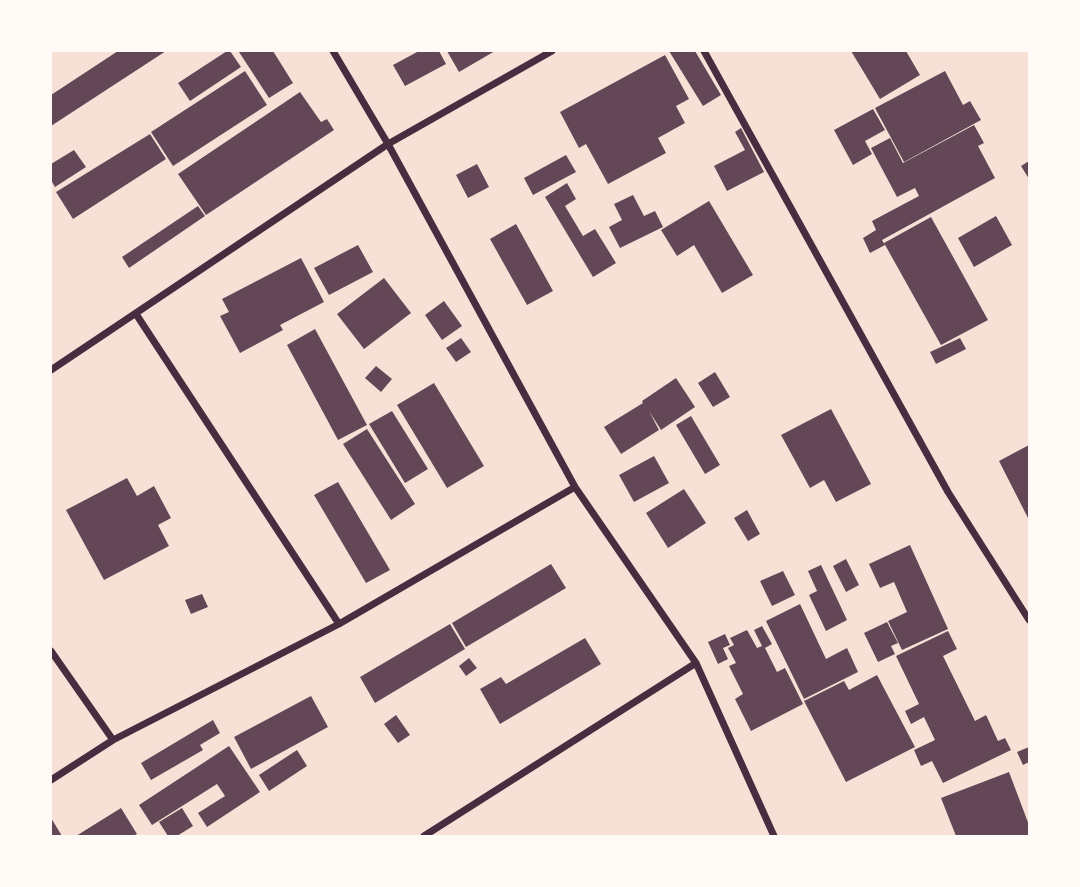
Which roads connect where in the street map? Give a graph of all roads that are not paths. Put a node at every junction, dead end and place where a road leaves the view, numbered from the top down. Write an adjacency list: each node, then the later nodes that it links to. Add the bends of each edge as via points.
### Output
1 (333, 51): 4 (street)
2 (552, 51): 4 (street)
3 (704, 51): 8 (street, via 948,492)
4 (388, 144): 5 (street); 7 (street)
5 (136, 314): 6 (street); 9 (street)
6 (51, 370)
7 (575, 487): 9 (street); 11 (street)
8 (1029, 620)
9 (339, 624): 12 (street)
10 (51, 651): 12 (street)
11 (696, 663): 14 (street); 15 (street)
12 (113, 740): 13 (street)
13 (51, 780)
14 (424, 836)
15 (774, 836)

